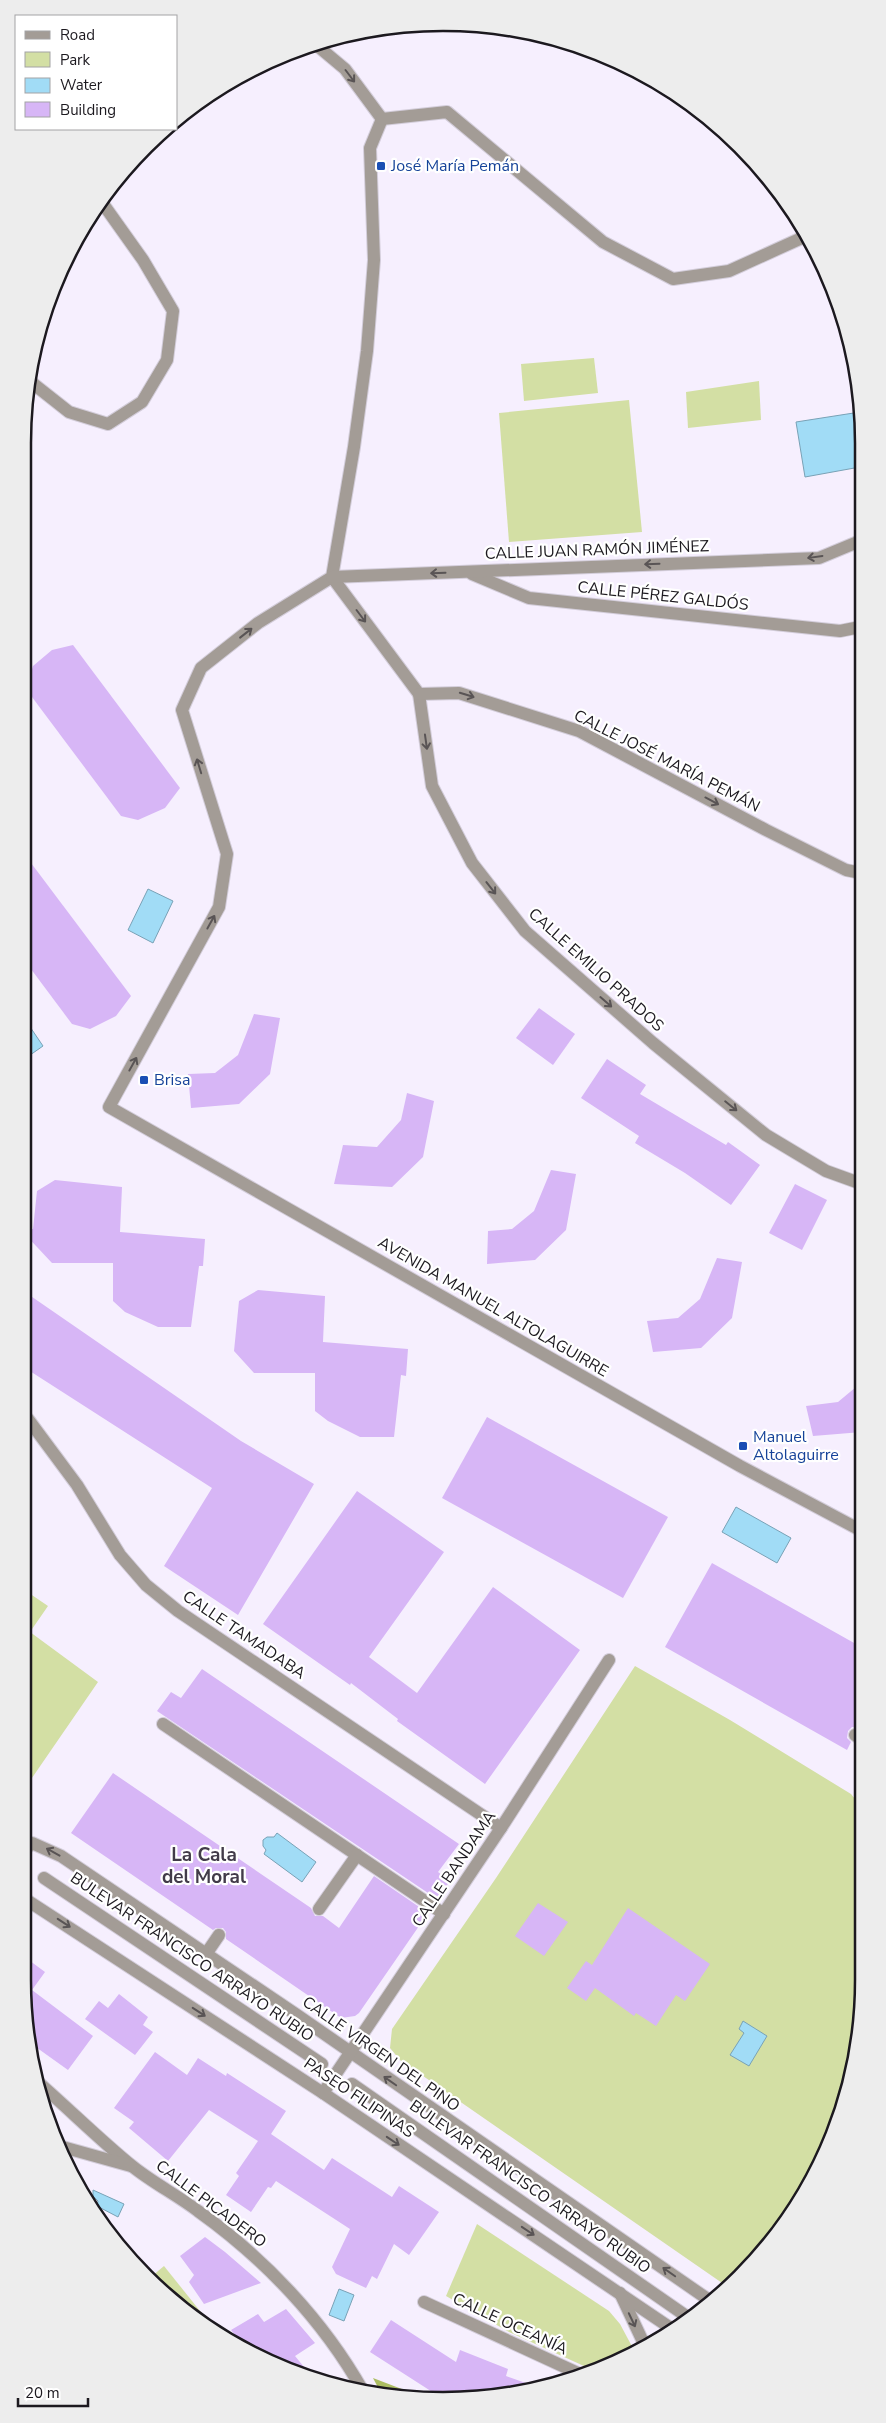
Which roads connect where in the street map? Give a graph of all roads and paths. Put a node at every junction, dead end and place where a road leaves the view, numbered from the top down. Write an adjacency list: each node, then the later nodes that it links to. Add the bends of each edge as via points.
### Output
1 (322, 50): 2 (street, one-way to 2, via 345,69)
2 (382, 119): 4 (street, via 447,112 603,242 673,279 729,271); 8 (street, via 370,148 374,260 367,351)
3 (106, 207): 5 (street, via 144,260 173,310 167,360 142,402 108,424 69,412)
4 (801, 238)
5 (35, 386)
6 (855, 543): 7 (street, CALLE JUAN RAMÓN JIMÉNEZ, one-way to 7, via 818,558)
7 (468, 572): 8 (street, CALLE JUAN RAMÓN JIMÉNEZ, one-way to 8); 9 (street, CALLE PÉREZ GALDÓS, via 529,598 840,631)
8 (332, 577): 10 (street, one-way to 10); 14 (street, AVENIDA MANUEL ALTOLAGUIRRE, one-way to 8, via 731,1462 109,1107 219,907 226,854 182,710 200,668 258,623)
9 (855, 628)
10 (419, 694): 11 (street, CALLE JOSÉ MARÍA PEMÁN, one-way to 11, via 459,693 579,731 766,830); 12 (street, CALLE EMILIO PRADOS, one-way to 12, via 432,786 472,863 525,931 653,1043 766,1135 826,1171)
11 (855, 872)
12 (855, 1181)
13 (31, 1423): 17 (street, CALLE TAMADABA, via 77,1485 120,1556 146,1585 178,1611)
14 (855, 1527)
15 (609, 1660): 17 (street, CALLE BANDAMA)
16 (163, 1724): 19 (street)
17 (501, 1828): 23 (street, CALLE BANDAMA)
18 (31, 1847): 25 (street, CALLE VIRGEN DEL PINO, one-way to 18, via 61,1856 45,1847)
19 (357, 1855): 22 (street); 23 (street)
20 (44, 1878): 27 (street, BULEVAR FRANCISCO ARRAYO RUBIO)
21 (31, 1904): 30 (street, PASEO FILIPINAS, one-way to 30)
22 (320, 1909)
23 (444, 1914): 26 (street, CALLE BANDAMA)
24 (219, 1935): 25 (street)
25 (206, 1954): 26 (street, CALLE VIRGEN DEL PINO)
26 (350, 2053): 30 (street, CALLE BANDAMA); 34 (street, CALLE VIRGEN DEL PINO, one-way to 26)
27 (322, 2064)
28 (352, 2084): 36 (street, BULEVAR FRANCISCO ARRAYO RUBIO)
29 (45, 2088): 32 (street, CALLE PICADERO)
30 (322, 2093): 33 (street, PASEO FILIPINAS, one-way to 33)
31 (68, 2149): 32 (street)
32 (133, 2167): 40 (street, CALLE PICADERO, via 199,2211 255,2256 299,2303 341,2355)
33 (620, 2293): 37 (street, PASEO FILIPINAS); 38 (street, one-way to 38)
34 (705, 2297)
35 (424, 2302): 39 (street, CALLE OCEANÍA)
36 (684, 2314)
37 (667, 2325)
38 (642, 2340)
39 (573, 2371)
40 (358, 2383)

